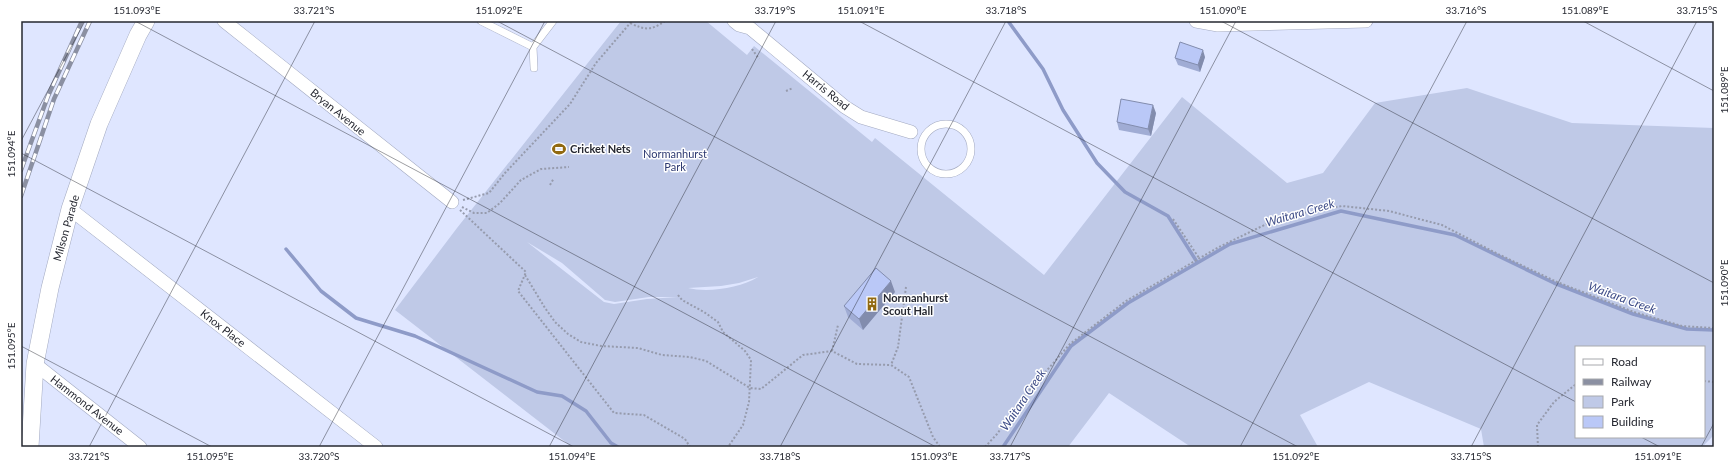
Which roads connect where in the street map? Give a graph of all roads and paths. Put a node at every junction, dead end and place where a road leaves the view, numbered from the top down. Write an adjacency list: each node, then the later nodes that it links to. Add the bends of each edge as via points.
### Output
1 (146, 21): 23 (street, Milson Parade, via 99,124)
2 (224, 21): 22 (street, Bryan Avenue)
3 (481, 21): 11 (lane)
4 (554, 21): 11 (lane)
5 (665, 21): 9 (path, via 652,29 640,28)
6 (734, 21): 10 (street, Harris Road, via 739,25)
7 (1196, 21): 8 (street, via 1218,25)
8 (1366, 21)
9 (631, 22): 22 (path, via 596,63 570,104 489,193)
10 (749, 24): 17 (street, Harris Road, via 846,107 861,116)
11 (533, 47): 14 (lane)
12 (752, 49): 13 (path)
13 (759, 59)
14 (534, 68)
15 (793, 88): 16 (path)
16 (786, 91)
17 (911, 132): 18 (lane)
18 (924, 136): 18 (lane, via 939,124 959,126 971,141 971,155 965,166 954,173 934,171 922,156)
19 (569, 167): 22 (path, via 541,169 521,180 487,214 474,212)
20 (554, 178): 21 (path)
21 (550, 185)
22 (452, 202): 26 (path, via 526,272)
23 (70, 209): 32 (street, Milson Parade, via 50,288); 38 (street, Knox Place)
24 (1172, 219): 25 (path)
25 (1199, 258): 30 (path, via 1281,217 1342,206 1388,211 1442,225 1557,282 1634,312 1682,326); 42 (path, via 1126,301 1070,344 1026,394)
26 (525, 275): 35 (path, via 555,322 581,342 638,348 662,355 706,361); 39 (path, via 518,291 614,413 644,415 684,439)
27 (906, 287): 33 (path, via 898,347)
28 (678, 295): 35 (path, via 718,322 723,332 745,350 751,360)
29 (838, 325): 31 (path)
30 (1714, 328)
31 (832, 351): 33 (path, via 857,364); 35 (path, via 803,355 761,389)
32 (35, 364): 36 (street, Milson Parade); 37 (street, Hammond Avenue)
33 (891, 365): 41 (path, via 909,377)
34 (1575, 385): 43 (path, via 1554,402 1537,425)
35 (750, 388): 40 (path, via 743,425)
36 (30, 447)
37 (140, 447)
38 (376, 447)
39 (690, 447)
40 (728, 447)
41 (940, 447)
42 (985, 447)
43 (1538, 447)

